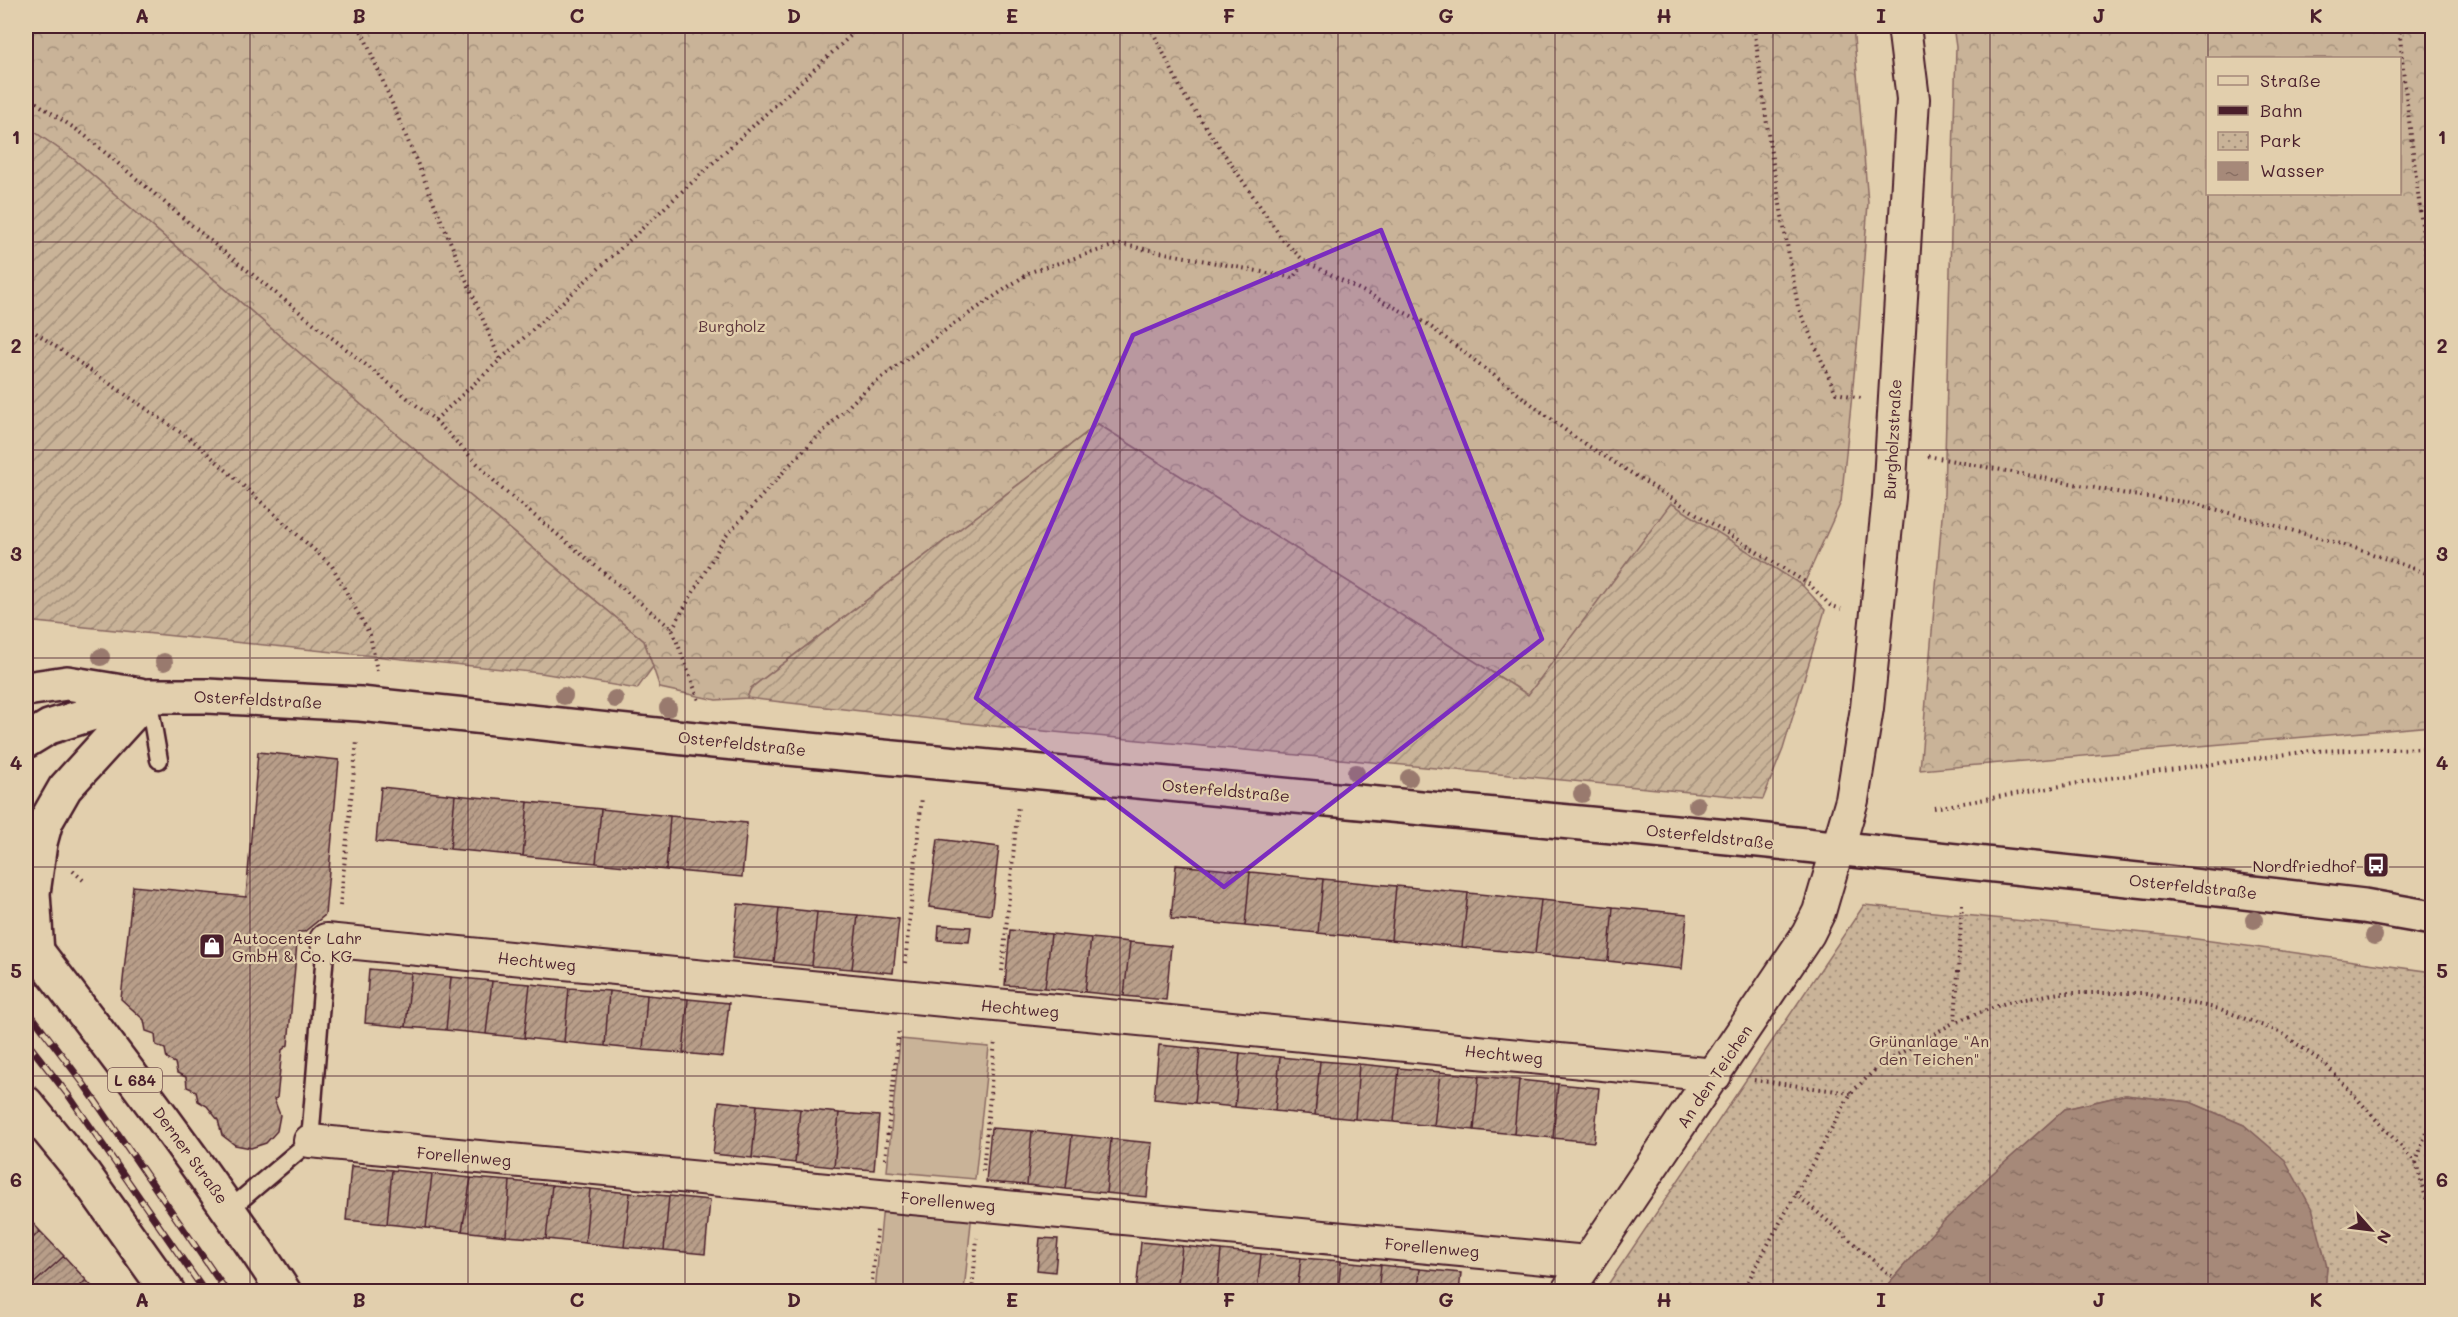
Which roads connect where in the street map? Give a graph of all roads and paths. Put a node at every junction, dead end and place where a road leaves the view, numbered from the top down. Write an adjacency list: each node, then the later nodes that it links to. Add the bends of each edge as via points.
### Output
1 (357, 26): 11 (path, via 418,159)
2 (861, 26): 11 (path)
3 (1150, 26): 8 (path, via 1184,95 1283,240)
4 (1754, 26): 12 (path, via 1798,307 1836,393)
5 (1904, 26): 26 (street, Burgholzstraße, via 1913,99 1889,497 1862,743 1852,801)
6 (2399, 26): 9 (path)
7 (26, 96): 13 (path, via 83,134)
8 (1305, 261): 16 (path, via 1427,324 1577,439 1810,585 1830,605); 17 (path, via 1293,278 1119,244 1030,272 864,391 795,459 725,537)
9 (2433, 308)
10 (26, 326): 20 (path, via 196,443 332,566 370,635)
11 (500, 360): 13 (path)
12 (1863, 398)
13 (435, 420): 17 (path, via 501,488)
14 (1928, 456): 15 (path, via 2193,503 2352,547)
15 (2433, 575)
16 (1841, 609)
17 (672, 629): 22 (path)
18 (26, 690): 19 (street, via 68,683)
19 (148, 696): 20 (street, Osterfeldstraße); 21 (street, Osterfeldstraße, via 49,727); 24 (lane); 30 (street, via 65,788 46,821 33,893)
20 (373, 705): 22 (street, Osterfeldstraße); 29 (path, via 338,926)
21 (26, 741)
22 (714, 741): 26 (street, Osterfeldstraße)
23 (2433, 748): 25 (path, via 2287,754 2102,779)
24 (159, 760)
25 (1934, 808)
26 (1838, 849): 28 (street, Osterfeldstraße, via 2364,906); 32 (street, An den Teichen, via 1819,912 1808,934)
27 (1962, 905): 31 (path)
28 (2433, 918)
29 (326, 940): 32 (street, Hechtweg); 36 (lane)
30 (31, 945): 39 (street, Derner Straße / L 684)
31 (1955, 1022): 33 (path, via 1881,1064); 37 (path, via 2008,1002 2060,993 2141,993 2220,1009 2282,1033 2327,1066)
32 (1715, 1075): 33 (path); 41 (street, An den Teichen)
33 (1851, 1093): 38 (path)
34 (26, 1103): 43 (street, via 84,1174)
35 (2433, 1114): 37 (path)
36 (310, 1141): 39 (lane); 41 (street, Forellenweg)
37 (2416, 1162): 40 (path)
38 (1795, 1193): 42 (path); 46 (path)
39 (230, 1209): 44 (street, Derner Straße / L 684)
40 (2433, 1219)
41 (1587, 1262): 45 (street, An den Teichen)
42 (1894, 1280)
43 (168, 1292)
44 (284, 1292)
45 (1567, 1292)
46 (1742, 1292)

